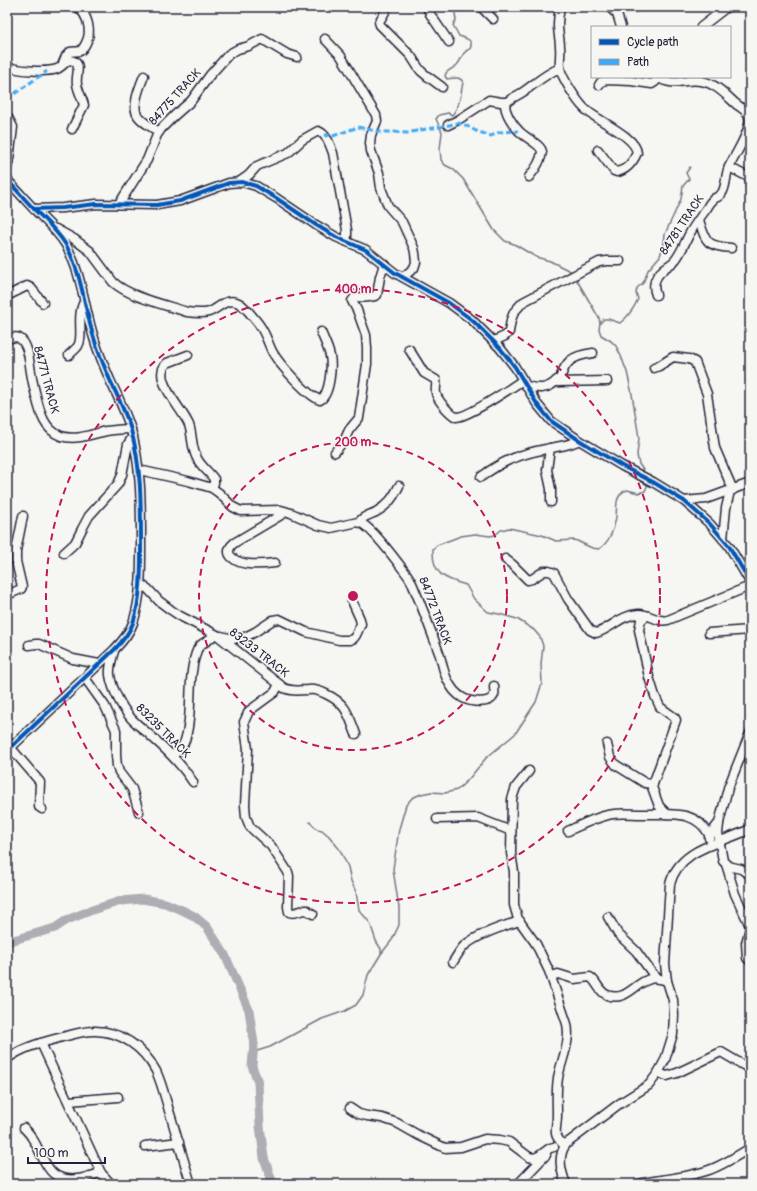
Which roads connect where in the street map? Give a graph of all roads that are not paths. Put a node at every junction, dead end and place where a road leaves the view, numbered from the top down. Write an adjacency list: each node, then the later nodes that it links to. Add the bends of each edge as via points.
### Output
1 (77, 7): 15 (street, via 85,16 88,40 82,50 68,53)
2 (386, 7): 22 (street, via 379,22 380,26 411,56 421,71)
3 (427, 7): 13 (street)
4 (481, 7): 9 (street)
5 (560, 7): 17 (street)
6 (637, 7): 8 (street)
7 (727, 7): 11 (street)
8 (612, 10): 10 (street)
9 (493, 19)
10 (621, 26)
11 (702, 26)
12 (325, 38): 43 (street, via 341,56 376,115 377,121 370,143 382,193 390,209 402,222 416,253 414,268)
13 (450, 42)
14 (297, 57): 27 (street, 84775 TRACK, via 286,54 262,39 233,51 191,101)
15 (63, 65): 16 (street, via 47,71); 26 (street, via 69,60 76,62 77,84 84,104)
16 (7, 67)
17 (560, 68): 23 (street); 28 (street, via 582,106 624,136 637,153 629,166 617,172)
18 (144, 76): 27 (street, via 135,110 138,116)
19 (657, 78): 21 (street, via 654,84 606,80)
20 (660, 78): 29 (street, 84781 TRACK, via 676,83 705,82 724,93 748,114 749,125)
21 (599, 85)
22 (442, 87)
23 (507, 102): 25 (street, via 489,100); 31 (street, via 505,110 518,131 541,150 537,164)
24 (7, 116): 30 (street, via 12,123 13,131)
25 (448, 125)
26 (72, 129)
27 (159, 132): 35 (street, 84775 TRACK, via 147,160)
28 (598, 150)
29 (729, 167): 32 (street); 37 (street, 84781 TRACK, via 723,191 711,202)
30 (7, 168)
31 (529, 177)
32 (750, 178)
33 (7, 180): 36 (street)
34 (240, 182): 35 (street, via 229,183 180,201 146,205); 39 (street, via 252,184 265,191 306,220); 39 (street, via 257,166 288,154 302,140 318,131 322,132 331,148 347,230)
35 (119, 204): 36 (street)
36 (34, 209): 38 (street)
37 (699, 220): 40 (street, via 705,238 711,244); 44 (street, 84781 TRACK, via 675,260 657,277 654,285)
38 (53, 228): 46 (street, via 73,259); 48 (street, via 90,251 112,282 132,294 194,313 210,312 229,301 239,302 260,327 272,353 283,367 320,400 324,398 327,390 330,361)
39 (346, 242): 42 (street, via 366,250)
40 (731, 248)
41 (620, 261): 50 (street, via 599,262 523,302 512,315 509,332)
42 (384, 264): 43 (street); 62 (street, via 377,295 355,297 352,301 366,338 367,364 359,418)
43 (403, 277): 50 (street, via 449,303)
44 (656, 295)
45 (7, 296): 47 (street, via 27,286)
46 (84, 302): 53 (street, via 80,312 80,344); 59 (street, via 99,353)
47 (43, 303)
48 (321, 332)
49 (7, 339): 59 (street, 84771 TRACK, via 18,337 26,348 39,408 52,431 65,437 79,438 109,431)
50 (494, 341): 58 (street)
51 (409, 349): 58 (street, via 424,373 436,380 437,397 456,417)
52 (593, 353): 57 (street, via 571,360 563,370)
53 (68, 355)
54 (188, 355): 67 (street, via 167,362 162,372 163,380 186,418 195,456 214,479)
55 (654, 368): 68 (street, via 673,357 692,359 695,362 707,394 715,448)
56 (607, 381): 57 (street)
57 (559, 382): 58 (street, via 557,380 544,388)
58 (524, 383): 60 (street, via 551,421)
59 (132, 432): 63 (street); 75 (street, via 118,484 89,516 75,543)
60 (579, 440): 61 (street, via 570,445); 69 (street)
61 (550, 448): 64 (street, via 508,460); 70 (street, via 547,470)
62 (335, 452)
63 (139, 470): 67 (street); 78 (street)
64 (481, 477)
65 (750, 483): 68 (street)
66 (399, 486): 73 (street, via 388,503)
67 (212, 488): 71 (street, via 233,507 242,511)
68 (732, 490): 69 (street, via 706,499); 74 (street, via 726,508)
69 (684, 501): 74 (street)
70 (551, 502)
71 (286, 512): 73 (street, via 332,528); 77 (street, via 234,543 228,551 232,557 245,563)
72 (23, 516): 80 (street, via 16,551 22,587)
73 (359, 522): 91 (street, 84772 TRACK, via 377,538 408,576 426,618 446,679 451,686 462,697 480,701 493,697)
74 (723, 539): 79 (street, via 736,557)
75 (64, 553)
76 (505, 559): 82 (street, via 528,580 544,571 554,573 568,599 594,633 629,615)
77 (275, 563)
78 (140, 584): 85 (street, 83233 TRACK, via 171,610); 87 (street, via 132,624)
79 (750, 586): 82 (street, via 668,620 659,621)
80 (7, 595)
81 (352, 601): 85 (street, via 361,624 354,638 350,640 306,632 279,619 238,639)
82 (647, 616): 99 (street, via 641,620 640,630 649,677 660,707 676,720)
83 (750, 630): 84 (street)
84 (709, 634)
85 (216, 635): 90 (street, 83233 TRACK); 96 (street, via 200,645 196,652 186,739 180,750)
86 (29, 645): 88 (street, via 39,644 73,659)
87 (114, 650): 88 (street); 96 (street, 83235 TRACK, via 110,674 123,707 136,723)
88 (99, 664): 89 (street)
89 (85, 678): 95 (street); 101 (street, via 105,706 116,730 118,769 132,789)
90 (279, 684): 92 (street, 83233 TRACK, via 290,691 313,690 333,698 347,710); 113 (street, via 275,692 249,711 244,722 248,749 245,810 250,827 271,846 288,872 289,912 294,914 306,910)
91 (494, 686)
92 (356, 734)
93 (750, 734): 104 (street, via 728,788)
94 (608, 744): 99 (street, via 610,757 616,765 645,783)
95 (9, 749): 100 (street, via 40,782 39,807)
96 (172, 755): 98 (street, 83235 TRACK)
97 (529, 771): 106 (street, via 518,782 513,793)
98 (193, 782)
99 (653, 784): 102 (street, via 652,789 658,803)
100 (42, 809)
101 (139, 812)
102 (667, 814): 107 (street, via 610,814); 108 (street, via 693,818 702,824)
103 (437, 819): 106 (street, via 478,818)
104 (719, 823): 108 (street); 109 (street)
105 (750, 829): 109 (street)
106 (511, 831): 115 (street, via 514,905)
107 (568, 831)
108 (710, 836): 110 (street)
109 (719, 842): 110 (street); 111 (street)
110 (708, 845): 121 (street, via 680,864 672,876 666,940)
111 (726, 864): 112 (street); 116 (street, via 735,894)
112 (750, 875)
113 (313, 914)
114 (608, 917): 120 (street, via 618,934 636,951)
115 (520, 921): 118 (street, via 502,926 468,944); 119 (street, via 536,944)
116 (750, 927): 117 (street, via 746,944 747,958)
117 (750, 960)
118 (453, 962)
119 (552, 976): 120 (street, via 558,974 574,979 590,977 602,992 611,996 622,995 642,982); 131 (street, via 568,1030 556,1088 556,1134)
120 (658, 979): 121 (street)
121 (667, 981): 125 (street, via 674,1008 674,1023 665,1060)
122 (41, 1043): 123 (street, via 20,1050); 127 (street); 130 (street, via 94,1031 118,1036 130,1042 149,1059 156,1072)
123 (7, 1059)
124 (750, 1069): 125 (street, via 720,1052 677,1073 667,1076)
125 (658, 1073): 131 (street, via 649,1085 570,1141)
126 (118, 1097): 127 (street)
127 (69, 1101): 134 (street)
128 (350, 1108): 131 (street, via 359,1114 397,1123 445,1148 461,1147 485,1139 500,1140 509,1142 534,1158)
129 (24, 1128): 134 (street, via 34,1140 47,1167 55,1175 76,1180)
130 (178, 1142): 132 (street); 136 (street)
131 (559, 1145): 137 (street); 138 (street, via 562,1153 560,1165)
132 (145, 1146)
133 (750, 1148): 139 (street, via 711,1170)
134 (101, 1173): 135 (street)
135 (111, 1184)
136 (191, 1184)
137 (518, 1184)
138 (566, 1184)
139 (638, 1184)

